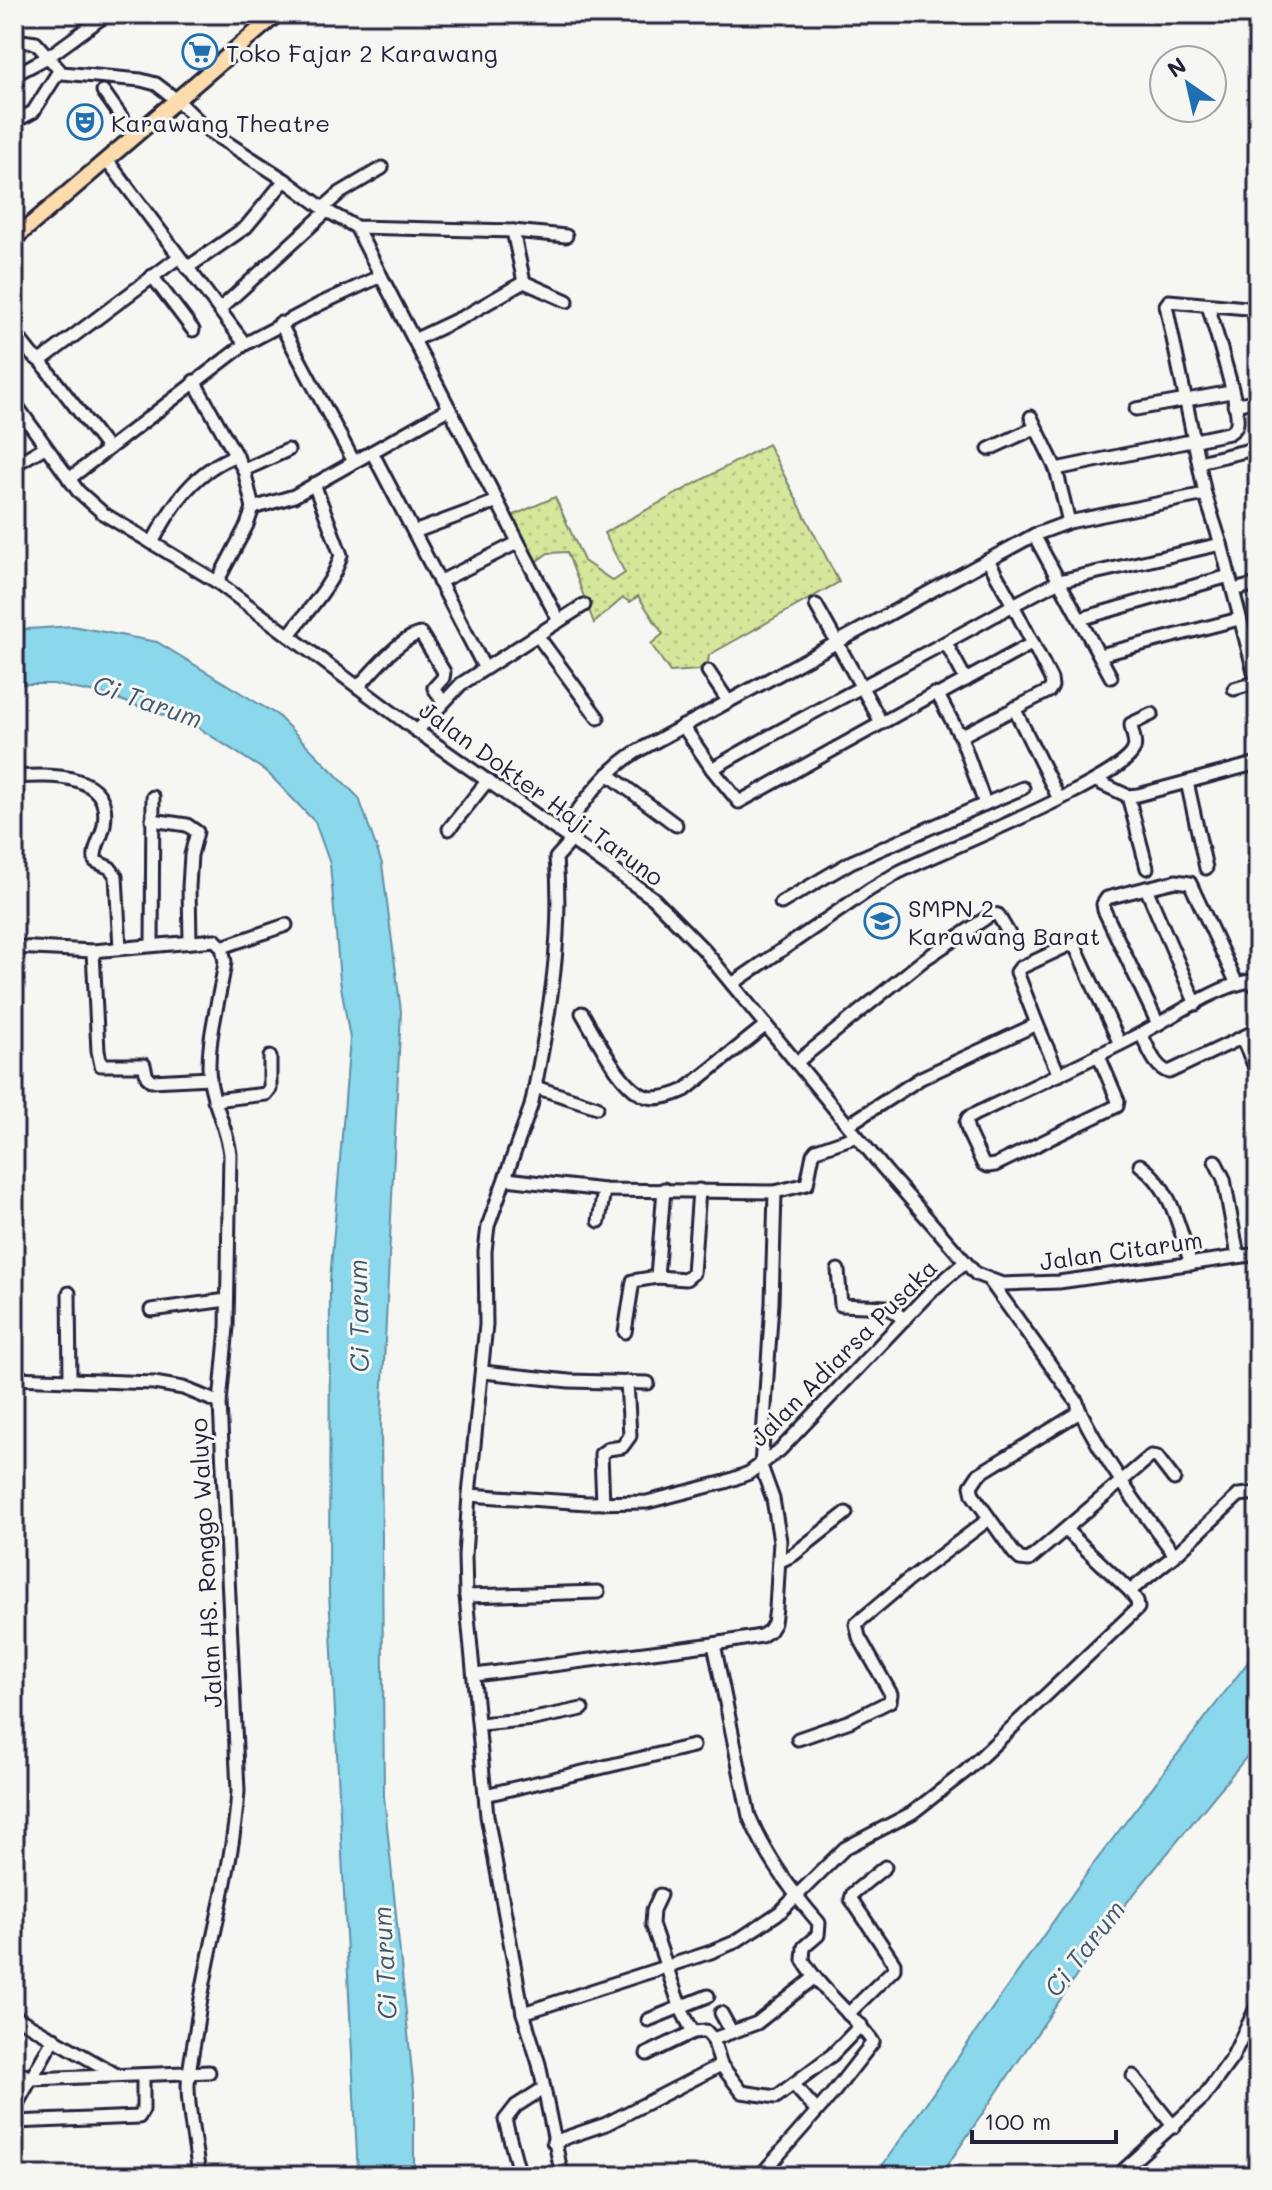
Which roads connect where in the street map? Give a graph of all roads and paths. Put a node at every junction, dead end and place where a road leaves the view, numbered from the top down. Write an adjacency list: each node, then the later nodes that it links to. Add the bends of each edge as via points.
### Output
1 (107, 14): 4 (street)
2 (277, 14): 8 (main road)
3 (14, 40): 4 (street, via 36,43)
4 (44, 59): 5 (street); 6 (street)
5 (59, 71): 8 (street, via 156,84); 9 (street, via 33,112)
6 (14, 75)
7 (103, 91): 10 (street)
8 (172, 104): 10 (main road); 13 (street)
9 (14, 122)
10 (134, 135): 11 (main road)
11 (107, 160): 18 (main road); 19 (street)
12 (382, 168): 14 (street, via 340,193)
13 (285, 180): 14 (street); 20 (street, via 246,227)
14 (325, 210): 15 (street); 26 (street)
15 (356, 227): 16 (street); 22 (street)
16 (513, 231): 17 (street); 23 (street)
17 (566, 236)
18 (14, 239)
19 (179, 257): 20 (street); 21 (street)
20 (187, 268): 26 (street)
21 (152, 276): 29 (street); 34 (street)
22 (381, 276): 28 (street); 32 (street)
23 (524, 282): 24 (street); 32 (street)
24 (567, 301)
25 (1208, 305): 27 (street); 36 (street); 37 (street, via 1166,305)
26 (220, 309): 33 (street)
27 (1256, 309): 30 (street)
28 (280, 323): 33 (street); 51 (street)
29 (193, 330)
30 (1258, 330)
31 (14, 332): 34 (street)
32 (414, 340): 41 (street)
33 (245, 344): 35 (street)
34 (40, 361): 46 (street)
35 (194, 381): 46 (street); 50 (street)
36 (1231, 392): 37 (street); 40 (street)
37 (1186, 400): 42 (street); 43 (street)
38 (1258, 400): 40 (street)
39 (14, 402): 44 (street, Jalan Dokter Haji Taruno)
40 (1234, 405): 43 (street, via 1234,429)
41 (448, 409): 49 (street); 59 (street)
42 (1136, 409)
43 (1194, 439): 52 (street); 54 (street)
44 (45, 447): 53 (street); 56 (street, Jalan Dokter Haji Taruno)
45 (1258, 448): 52 (street)
46 (108, 449): 56 (street)
47 (989, 449): 54 (street, via 1033,422)
48 (288, 450): 55 (street)
49 (372, 452): 51 (street); 62 (street)
50 (237, 455): 55 (street); 64 (street, via 189,485)
51 (354, 462): 57 (street)
52 (1199, 462): 58 (street)
53 (14, 465)
54 (1056, 469): 61 (street)
55 (244, 470): 60 (street)
56 (69, 479): 64 (street, Jalan Dokter Haji Taruno, via 104,514)
57 (314, 484): 60 (street); 80 (street, via 341,555 322,592)
58 (1205, 494): 61 (street); 66 (street)
59 (495, 502): 62 (street); 65 (street)
60 (253, 508): 70 (street)
61 (1069, 522): 63 (street)
62 (414, 532): 71 (street)
63 (1034, 535): 67 (street); 69 (street)
64 (152, 543): 70 (street, Jalan Dokter Haji Taruno)
65 (517, 543): 71 (street); 79 (street)
66 (1221, 544): 68 (street); 69 (street)
67 (988, 560): 76 (street); 82 (street)
68 (1229, 576): 73 (street); 77 (street)
69 (1059, 581): 76 (street); 77 (street)
70 (217, 582): 80 (street, Jalan Dokter Haji Taruno)
71 (439, 582): 86 (street)
72 (1258, 584): 73 (street)
73 (1233, 590): 78 (street)
74 (584, 605): 79 (street)
75 (816, 605): 82 (street)
76 (1013, 605): 83 (street); 84 (street)
77 (1080, 619): 85 (street)
78 (1239, 619): 85 (street); 90 (street)
79 (559, 621): 81 (street)
80 (289, 635): 91 (street, Jalan Dokter Haji Taruno)
81 (537, 635): 86 (street); 99 (street)
82 (836, 643): 92 (street); 95 (street)
83 (946, 643): 89 (street); 92 (street)
84 (1033, 643): 89 (street); 97 (street, via 1052,686)
85 (1100, 655): 88 (street)
86 (484, 667): 96 (street)
87 (708, 671): 95 (street)
88 (1111, 677)
89 (966, 680): 94 (street)
90 (1257, 682): 93 (street)
91 (358, 687): 96 (street, via 395,650 421,634 444,672 434,688); 102 (street, Jalan Dokter Haji Taruno)
92 (861, 689): 100 (street); 105 (street)
93 (1234, 689)
94 (938, 695): 100 (street); 103 (street)
95 (728, 701): 101 (street)
96 (443, 702): 102 (street)
97 (1014, 708): 103 (street); 114 (street)
98 (1152, 714): 109 (street, via 1131,724 1131,755)
99 (598, 718)
100 (881, 722): 115 (street)
101 (683, 726): 105 (street); 106 (street, via 620,761)
102 (417, 731): 108 (street, Jalan Dokter Haji Taruno)
103 (960, 734): 116 (street)
104 (1258, 763): 110 (street)
105 (712, 769): 115 (street)
106 (608, 774): 119 (street); 121 (street)
107 (14, 777): 132 (street, via 76,779 99,793 106,813 94,854 95,861 116,876)
108 (488, 780): 120 (street); 121 (street, Jalan Dokter Haji Taruno)
109 (1096, 781): 112 (street); 114 (street)
110 (1187, 782): 112 (street); 123 (street)
111 (1023, 788): 116 (street)
112 (1128, 796): 122 (street)
113 (153, 797): 118 (street)
114 (1059, 799): 134 (street, via 899,872)
115 (739, 802): 117 (street)
116 (985, 804): 125 (street, via 851,862)
117 (749, 814)
118 (152, 820): 128 (street, via 187,825 197,832 191,855); 129 (street)
119 (676, 825)
120 (449, 829)
121 (567, 836): 134 (street, Jalan Dokter Haji Taruno, via 653,898); 152 (street, via 556,858 553,979)
122 (1147, 868)
123 (1206, 868)
124 (1146, 888): 135 (street, via 1190,883); 137 (street); 140 (street, via 1107,898 1103,904)
125 (781, 903)
126 (286, 925): 131 (street)
127 (1009, 934): 148 (street, via 992,914 925,959)
128 (190, 941): 129 (street); 131 (street, via 215,940)
129 (152, 945): 132 (street)
130 (14, 947): 133 (street)
131 (222, 947): 151 (street, Jalan HS. Ronggo Waluyo, via 225,962)
132 (120, 948): 133 (street)
133 (93, 951): 151 (street, via 103,1067 144,1065 152,1081)
134 (732, 984): 141 (street, Jalan Dokter Haji Taruno)
135 (1237, 984): 136 (street, via 1250,981); 137 (street)
136 (1258, 988)
137 (1196, 1004): 140 (street)
138 (582, 1013): 141 (street, via 625,1082 648,1097 685,1090)
139 (1037, 1024): 145 (street, via 1017,972 1069,945 1081,957); 150 (street); 155 (street, via 921,1078)
140 (1158, 1024): 143 (street)
141 (766, 1025): 148 (street, Jalan Dokter Haji Taruno)
142 (1258, 1030): 144 (street)
143 (1141, 1034): 144 (street, via 1162,1070 1169,1072); 145 (street)
144 (1242, 1038): 149 (street)
145 (1120, 1044): 146 (street)
146 (1098, 1054): 150 (street); 150 (street, via 1117,1106 995,1165 983,1164 969,1134 968,1118)
147 (270, 1057): 153 (street, via 266,1094)
148 (797, 1062): 155 (street, Jalan Dokter Haji Taruno)
149 (1258, 1074)
150 (1059, 1075)
151 (210, 1078): 153 (street, Jalan HS. Ronggo Waluyo)
152 (535, 1087): 154 (street); 159 (street)
153 (214, 1100): 173 (street, Jalan HS. Ronggo Waluyo, via 230,1154)
154 (597, 1107)
155 (848, 1125): 156 (street, Jalan Dokter Haji Taruno)
156 (857, 1136): 163 (street, via 816,1150 807,1184); 167 (street, Jalan Dokter Haji Taruno)
157 (1215, 1161): 166 (street, via 1224,1179)
158 (1140, 1165): 168 (street, via 1168,1197)
159 (506, 1179): 161 (street); 177 (street, via 488,1226)
160 (664, 1189): 161 (street); 162 (street); 170 (street)
161 (604, 1190): 164 (street)
162 (699, 1190): 163 (street); 170 (street, via 693,1273 686,1279)
163 (775, 1192): 184 (street)
164 (599, 1221)
165 (1258, 1254): 166 (street, Jalan Citarum)
166 (1238, 1256): 168 (street, Jalan Citarum)
167 (964, 1263): 171 (street, Jalan Dokter Haji Taruno); 175 (street, Jalan Adiarsa Pusaka)
168 (1191, 1264): 171 (street, Jalan Citarum, via 1059,1282)
169 (838, 1270): 175 (street, via 841,1305 887,1307)
170 (657, 1277): 176 (street, via 633,1281)
171 (990, 1281): 183 (street)
172 (69, 1293): 179 (street)
173 (227, 1300): 174 (street); 182 (street, Jalan HS. Ronggo Waluyo)
174 (151, 1310)
175 (905, 1319): 184 (street, Jalan Adiarsa Pusaka)
176 (625, 1332)
177 (483, 1372): 180 (street); 188 (street)
178 (14, 1378): 179 (street)
179 (70, 1379): 182 (street, via 154,1383)
180 (627, 1382): 181 (street); 189 (street, via 630,1436 622,1447 601,1454)
181 (648, 1383)
182 (220, 1403): 228 (street, Jalan HS. Ronggo Waluyo, via 238,1791)
183 (1079, 1409): 186 (street); 191 (street, via 979,1474 971,1486 973,1495)
184 (761, 1466): 189 (street, Jalan Adiarsa Pusaka, via 725,1482 647,1502); 194 (street, via 779,1522)
185 (1174, 1479): 186 (street, via 1151,1456)
186 (1120, 1482): 192 (street); 193 (street)
187 (1258, 1493): 193 (street, via 1239,1495)
188 (469, 1495): 189 (street, Jalan Adiarsa Pusaka); 197 (street)
189 (603, 1503)
190 (846, 1513): 194 (street)
191 (989, 1519): 192 (street, via 1020,1559 1029,1560); 202 (street, via 856,1624 890,1701)
192 (1066, 1530): 195 (street)
193 (1175, 1555): 195 (street)
194 (780, 1561): 198 (street, via 769,1631)
195 (1130, 1591): 207 (street, via 1138,1608 1003,1738 912,1813 845,1848)
196 (598, 1592): 197 (street)
197 (466, 1596): 199 (street)
198 (714, 1644): 199 (street); 207 (street, via 749,1816)
199 (475, 1675): 201 (street)
200 (582, 1709): 201 (street)
201 (480, 1724): 204 (street)
202 (798, 1739)
203 (693, 1746): 204 (street)
204 (485, 1795): 213 (street)
205 (885, 1867): 215 (street, via 851,1899 894,1969)
206 (660, 1895): 208 (street, via 652,1924)
207 (796, 1897): 208 (street, via 722,1949); 209 (street, via 821,1929 802,1952)
208 (666, 1966): 211 (street); 213 (street)
209 (815, 1977): 215 (street); 219 (street, via 757,2023)
210 (708, 1996): 211 (street)
211 (681, 2009): 217 (street); 220 (street)
212 (1256, 2011): 237 (street, via 1222,2074)
213 (523, 2013): 233 (street)
214 (721, 2013): 219 (street)
215 (848, 2014): 218 (street)
216 (14, 2016): 221 (street)
217 (648, 2020)
218 (861, 2025): 232 (street); 235 (street, via 873,2042)
219 (731, 2031): 222 (street)
220 (693, 2032): 222 (street, via 706,2031); 223 (street)
221 (54, 2038): 227 (street); 231 (street)
222 (713, 2039): 224 (street)
223 (647, 2054)
224 (721, 2065): 232 (street, via 749,2095 776,2097); 238 (street, via 606,2124)
225 (14, 2070): 231 (street)
226 (209, 2072): 228 (street)
227 (115, 2074): 229 (street); 231 (street)
228 (189, 2074): 229 (street); 239 (street, Jalan HS. Ronggo Waluyo)
229 (143, 2075): 236 (street, via 139,2117)
230 (1133, 2076): 237 (street)
231 (32, 2079): 234 (street)
232 (794, 2085): 235 (street)
233 (544, 2088): 238 (street); 240 (street, via 505,2120)
234 (14, 2109)
235 (817, 2111): 242 (street)
236 (14, 2122)
237 (1174, 2127): 243 (street)
238 (553, 2142): 241 (street)
239 (199, 2176)
240 (520, 2176)
241 (562, 2176)
242 (760, 2176)
243 (1117, 2176)

